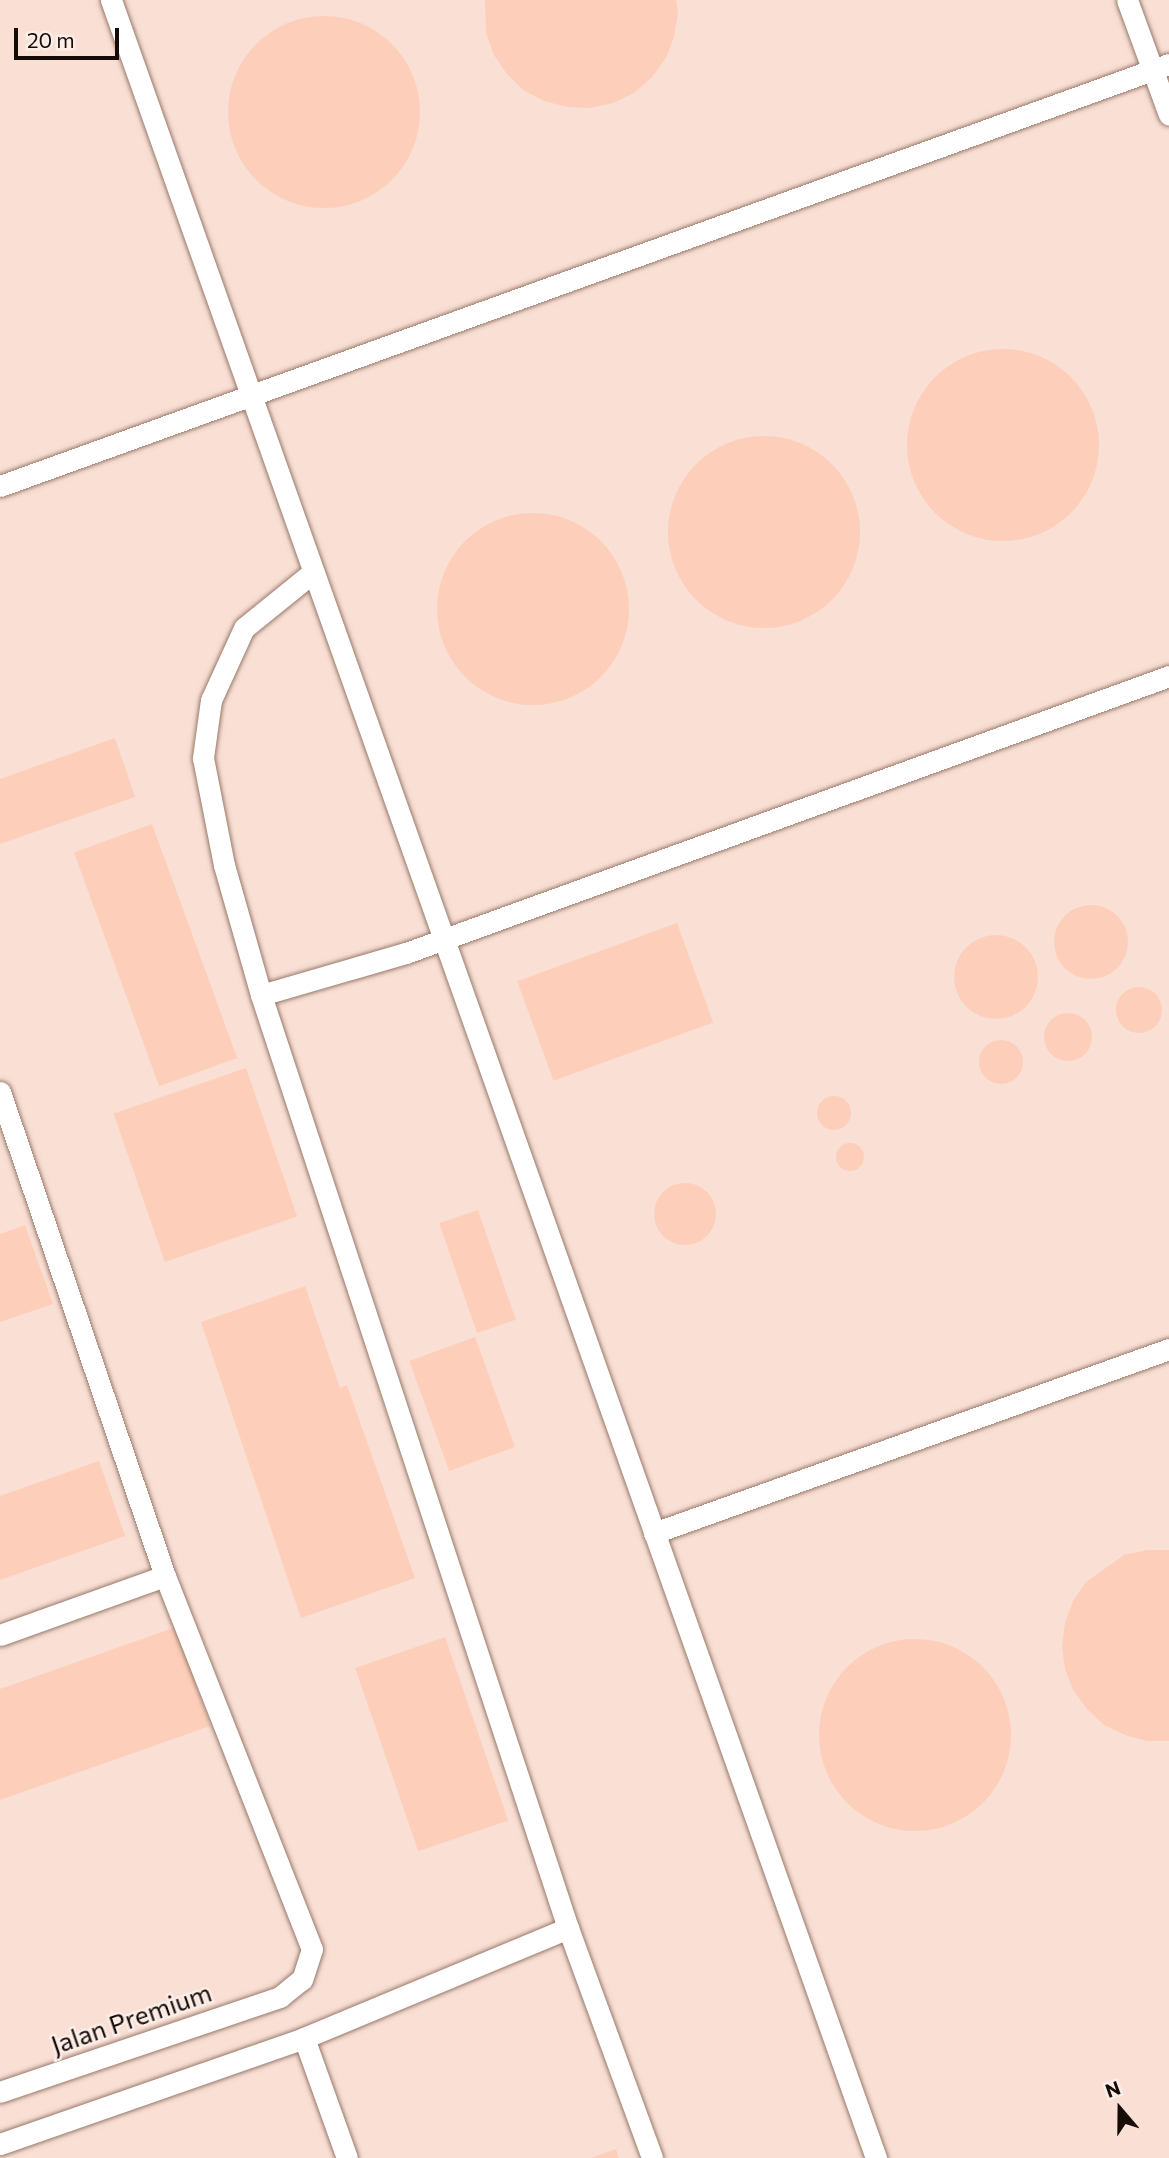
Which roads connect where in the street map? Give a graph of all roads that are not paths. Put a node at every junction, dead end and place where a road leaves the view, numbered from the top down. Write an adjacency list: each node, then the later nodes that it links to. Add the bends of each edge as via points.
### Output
1 (111, 0): 5 (lane)
2 (1128, 0): 3 (lane)
3 (1161, 67): 4 (lane); 5 (lane)
4 (1169, 115)
5 (250, 399): 6 (lane); 7 (lane)
6 (0, 486)
7 (312, 573): 9 (lane); 10 (lane, via 244,628 211,700 204,746 224,865)
8 (1169, 676): 9 (lane)
9 (442, 938): 10 (lane); 14 (lane)
10 (261, 996): 17 (lane)
11 (0, 1092): 12 (lane)
12 (7, 1133): 15 (lane)
13 (1169, 1349): 14 (lane)
14 (654, 1533): 23 (lane)
15 (165, 1576): 16 (lane); 19 (lane, Jalan Premium, via 312,1949 302,1979 280,1997)
16 (0, 1635)
17 (568, 1928): 18 (lane); 22 (lane)
18 (304, 2038): 20 (lane); 21 (lane)
19 (0, 2092)
20 (0, 2144)
21 (347, 2158)
22 (652, 2158)
23 (876, 2158)

